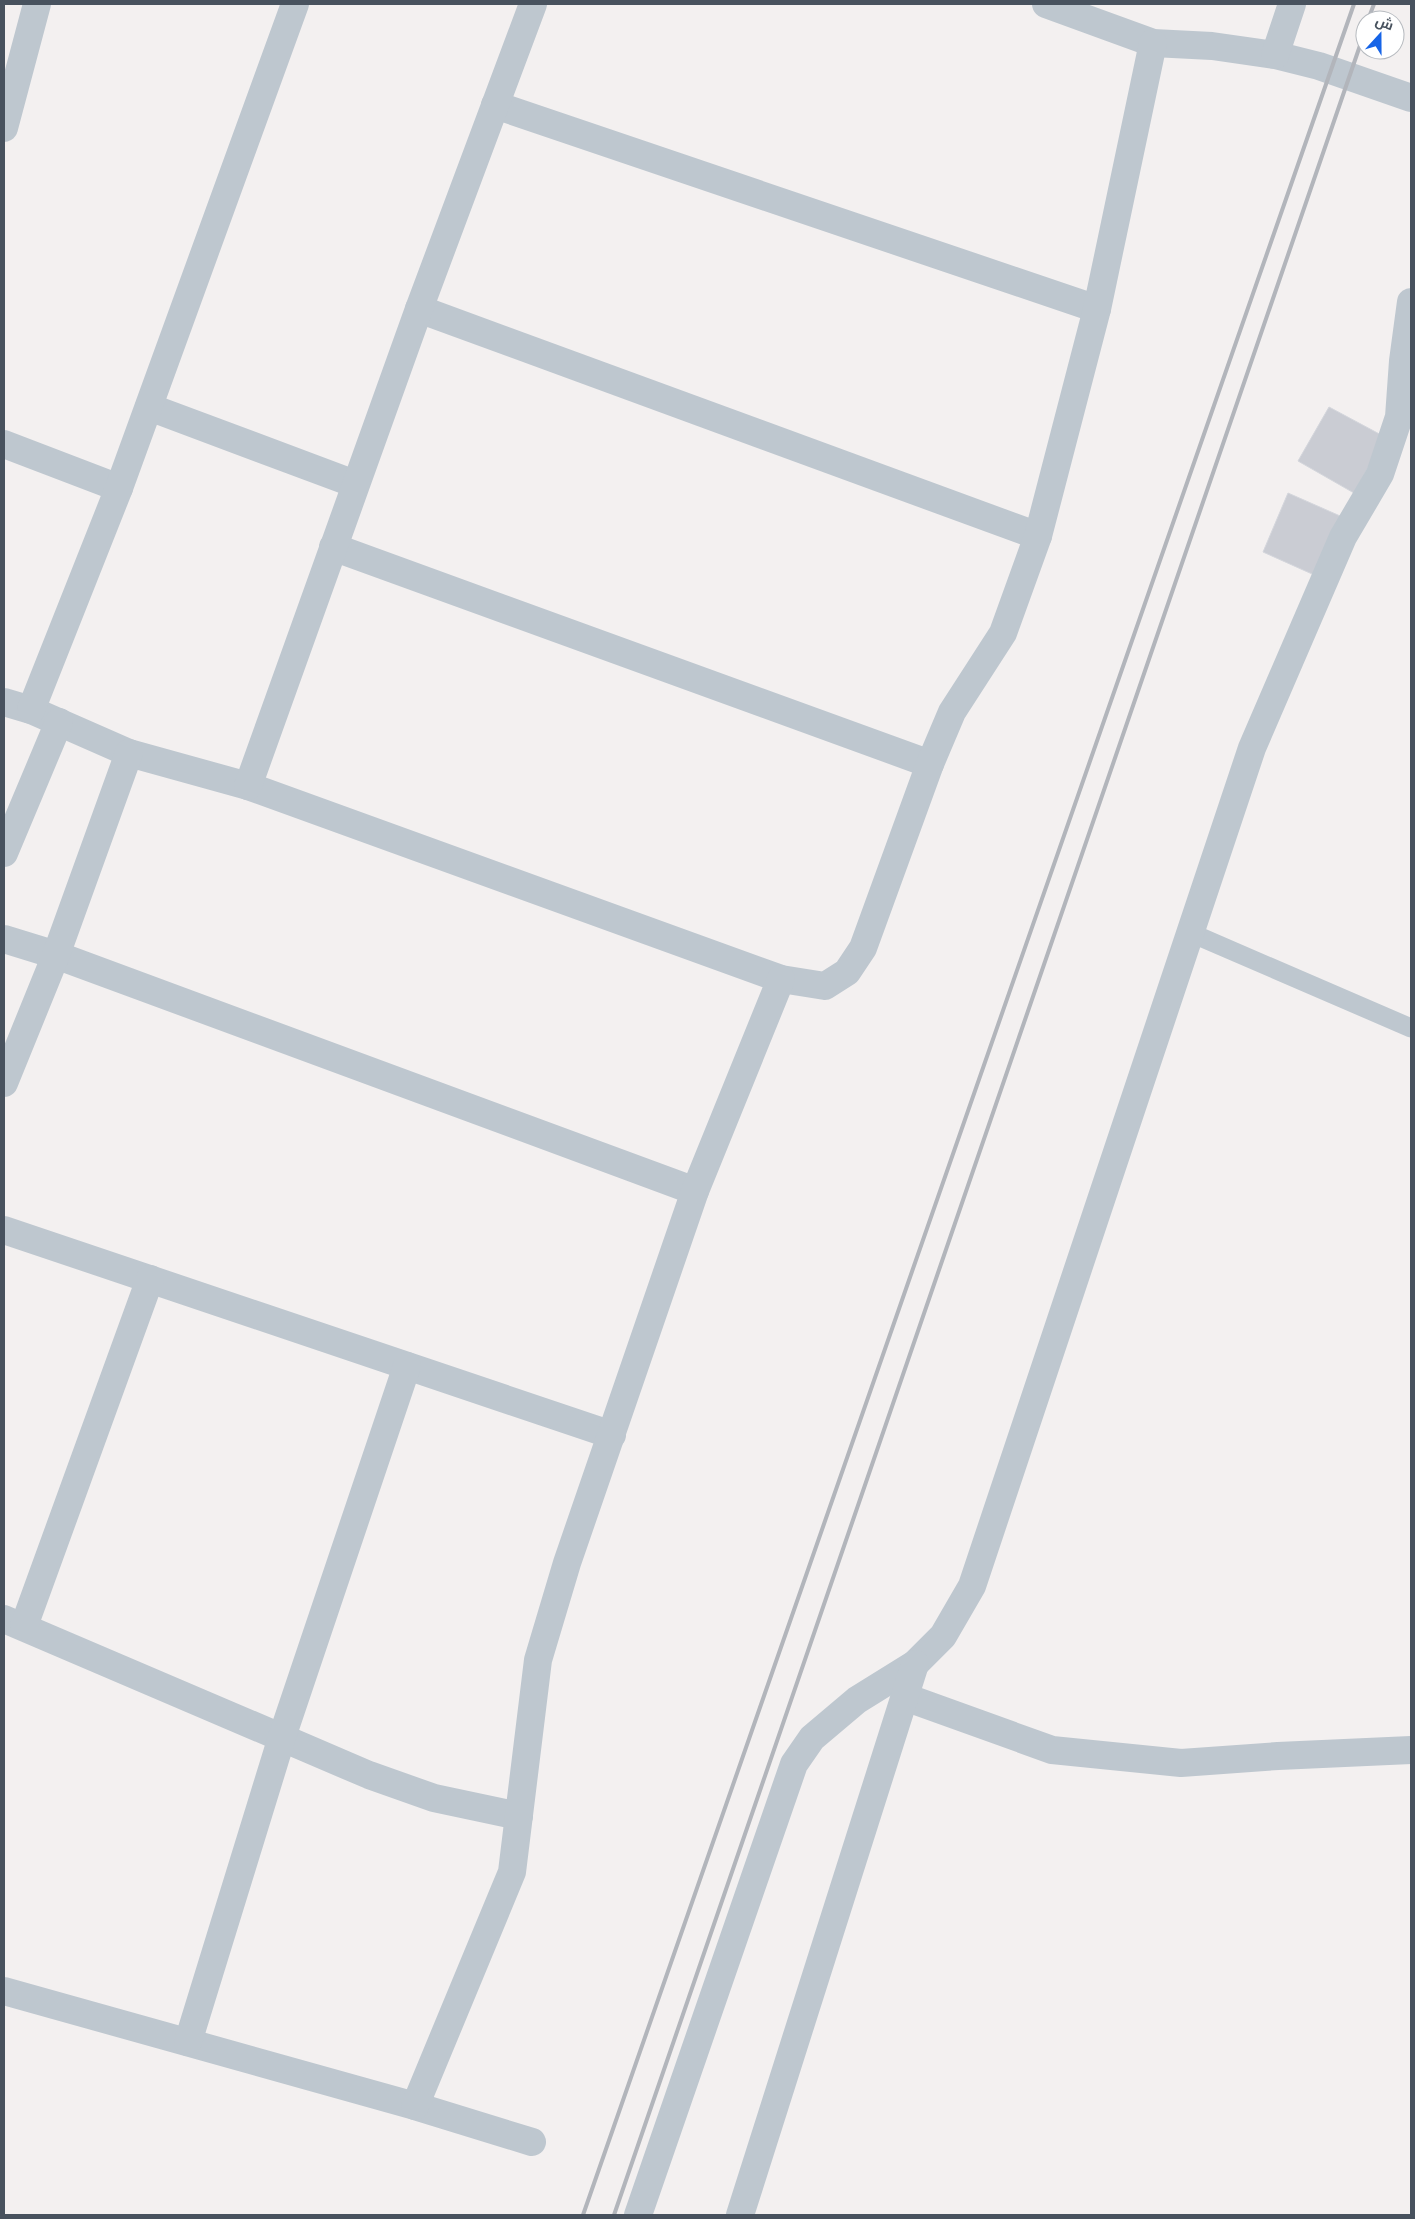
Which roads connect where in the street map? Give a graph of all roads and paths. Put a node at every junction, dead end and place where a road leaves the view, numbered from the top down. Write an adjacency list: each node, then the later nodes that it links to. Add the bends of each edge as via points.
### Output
1 (37, 4): 10 (street)
2 (295, 4): 14 (street)
3 (533, 4): 9 (street)
4 (1046, 4): 6 (street)
5 (1292, 4): 7 (street)
6 (1153, 43): 7 (street, via 1212,46); 13 (street)
7 (1274, 55): 8 (street, via 1319,66)
8 (1411, 98)
9 (495, 105): 12 (street); 13 (street)
10 (4, 128)
11 (1411, 302): 27 (street, via 1400,417 1380,474 1343,537 1252,748)
12 (419, 309): 16 (street); 18 (street)
13 (1097, 309): 18 (street)
14 (149, 407): 16 (street); 17 (street)
15 (4, 444): 17 (street)
16 (355, 484): 19 (street)
17 (119, 488): 21 (street)
18 (1038, 536): 24 (street, via 1003,632 952,712)
19 (333, 547): 24 (street); 25 (street)
20 (4, 702): 21 (street)
21 (30, 710): 22 (street)
22 (59, 722): 23 (street); 26 (street)
23 (129, 752): 25 (street); 29 (street)
24 (930, 764): 30 (street, via 864,948 847,972 825,986)
25 (248, 786): 30 (street)
26 (4, 854)
27 (1191, 933): 31 (lane); 39 (street, via 972,1586 943,1636)
28 (4, 939): 29 (street)
29 (56, 954): 32 (street); 33 (street)
30 (780, 979): 33 (street)
31 (1411, 1028)
32 (4, 1083)
33 (696, 1191): 37 (street)
34 (4, 1230): 35 (street)
35 (150, 1279): 36 (street); 38 (street)
36 (407, 1366): 37 (street); 41 (street)
37 (612, 1435): 43 (street, via 567,1563 538,1660)
38 (14, 1623): 41 (street)
39 (915, 1664): 40 (street); 48 (street, via 857,1700 812,1738 794,1764)
40 (905, 1697): 42 (street, via 1052,1750 1181,1763); 49 (street)
41 (282, 1736): 43 (street, via 434,1798); 45 (street)
42 (1411, 1750)
43 (519, 1816): 46 (street, via 512,1872)
44 (4, 1991): 45 (street)
45 (188, 2042): 46 (street)
46 (415, 2106): 47 (street)
47 (532, 2142)
48 (638, 2215)
49 (740, 2215)

